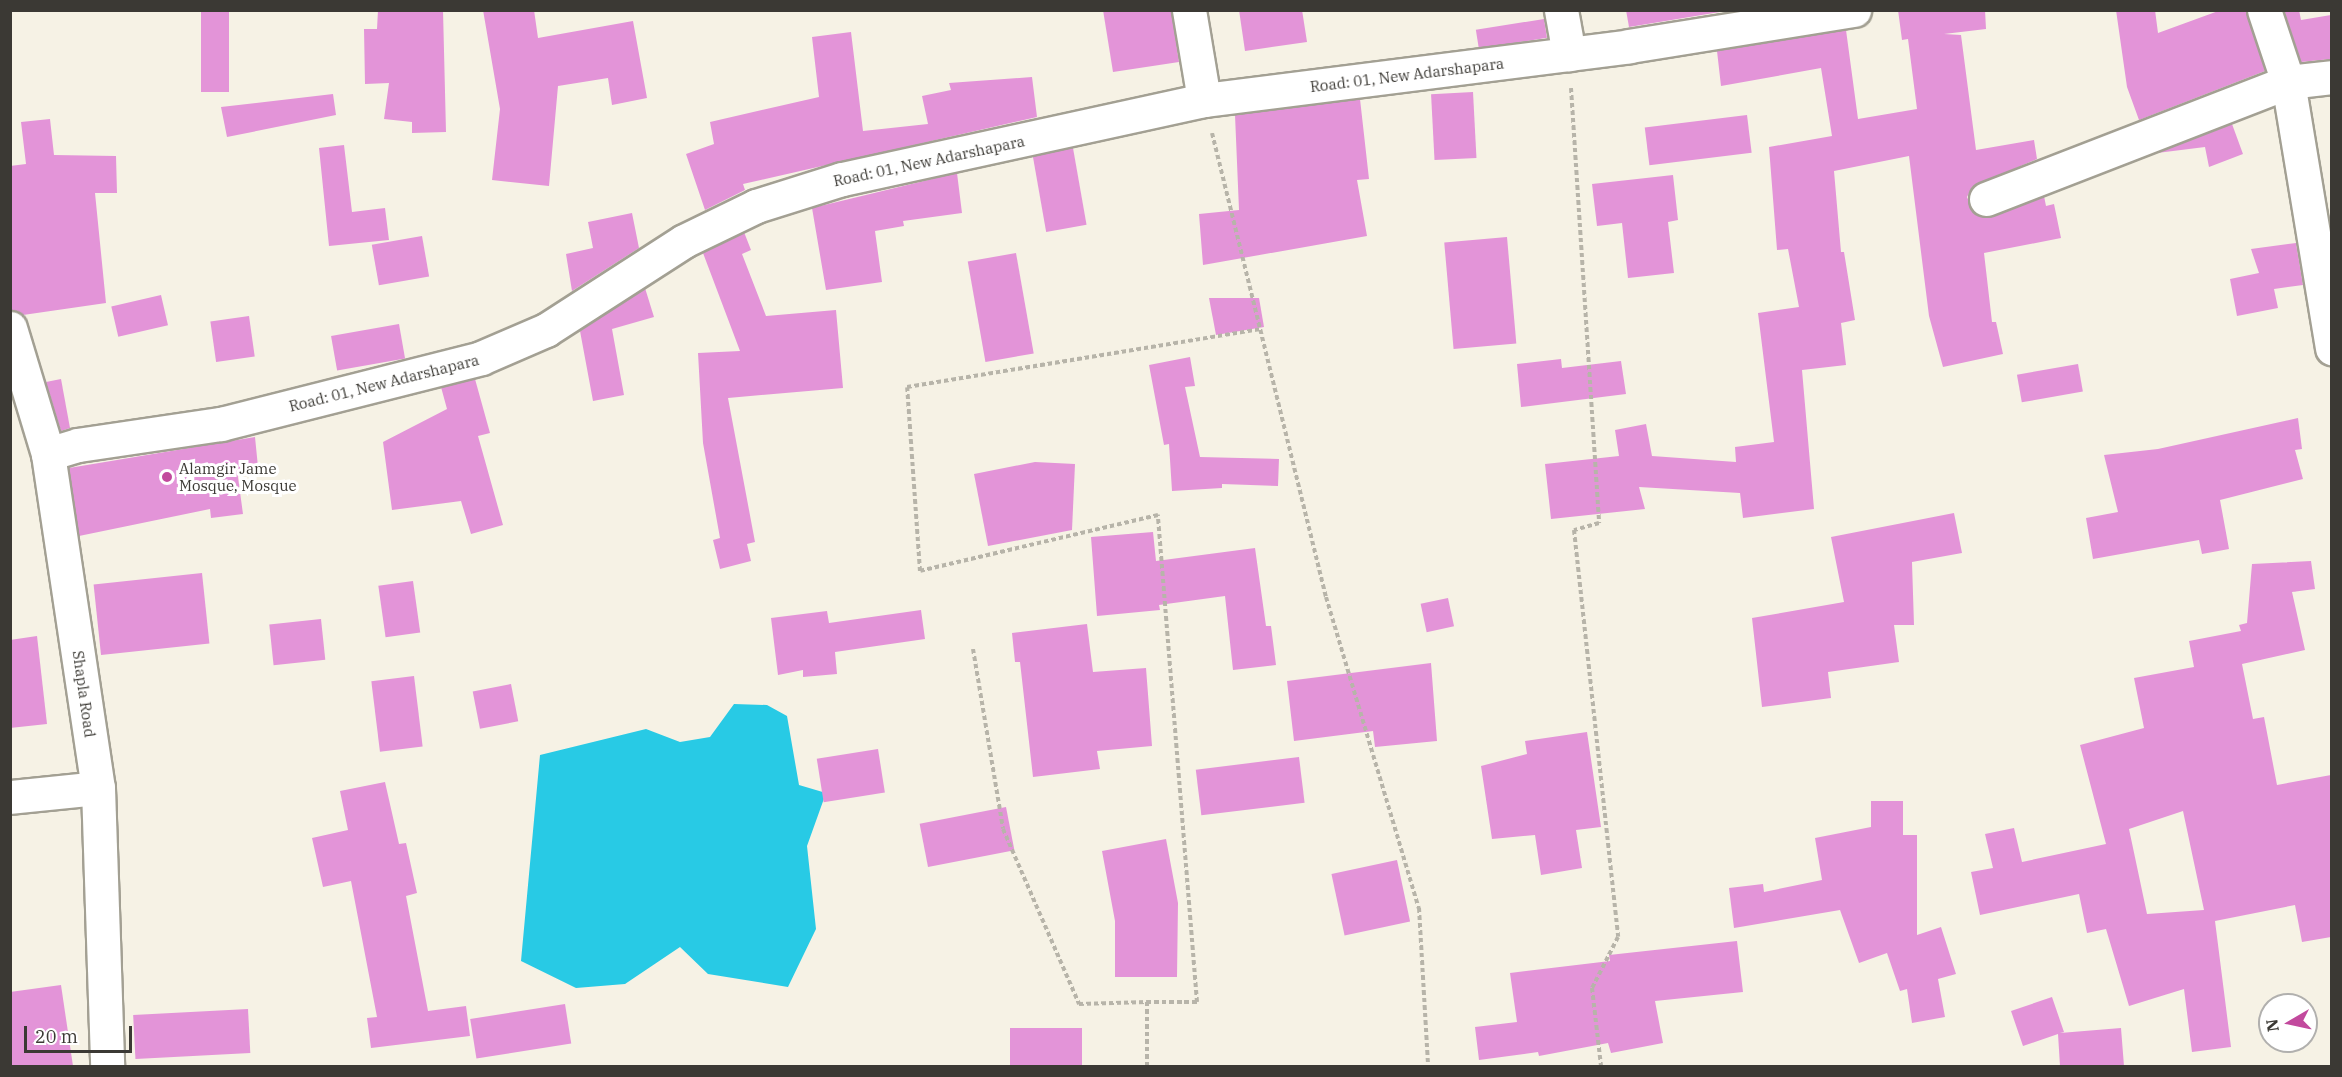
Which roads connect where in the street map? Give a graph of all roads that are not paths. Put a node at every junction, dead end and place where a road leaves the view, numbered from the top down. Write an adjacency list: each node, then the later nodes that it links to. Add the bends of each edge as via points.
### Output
1 (1189, 10): 8 (street)
2 (1561, 10): 5 (street)
3 (1854, 10): 5 (street, Road: 01, New Adarshapara)
4 (2264, 10): 7 (street)
5 (1569, 54): 8 (street, Road: 01, New Adarshapara)
6 (2331, 76): 7 (street)
7 (2288, 82): 9 (street); 11 (street)
8 (1204, 100): 12 (street, Road: 01, New Adarshapara, via 842,179 756,206 684,241 546,330 481,358 221,424 78,445)
9 (1986, 199)
10 (10, 328): 12 (street, Shapla Road)
11 (2331, 348)
12 (48, 454): 13 (street, Shapla Road)
13 (98, 788): 14 (street); 15 (street, Shapla Road)
14 (10, 797)
15 (107, 1066)

